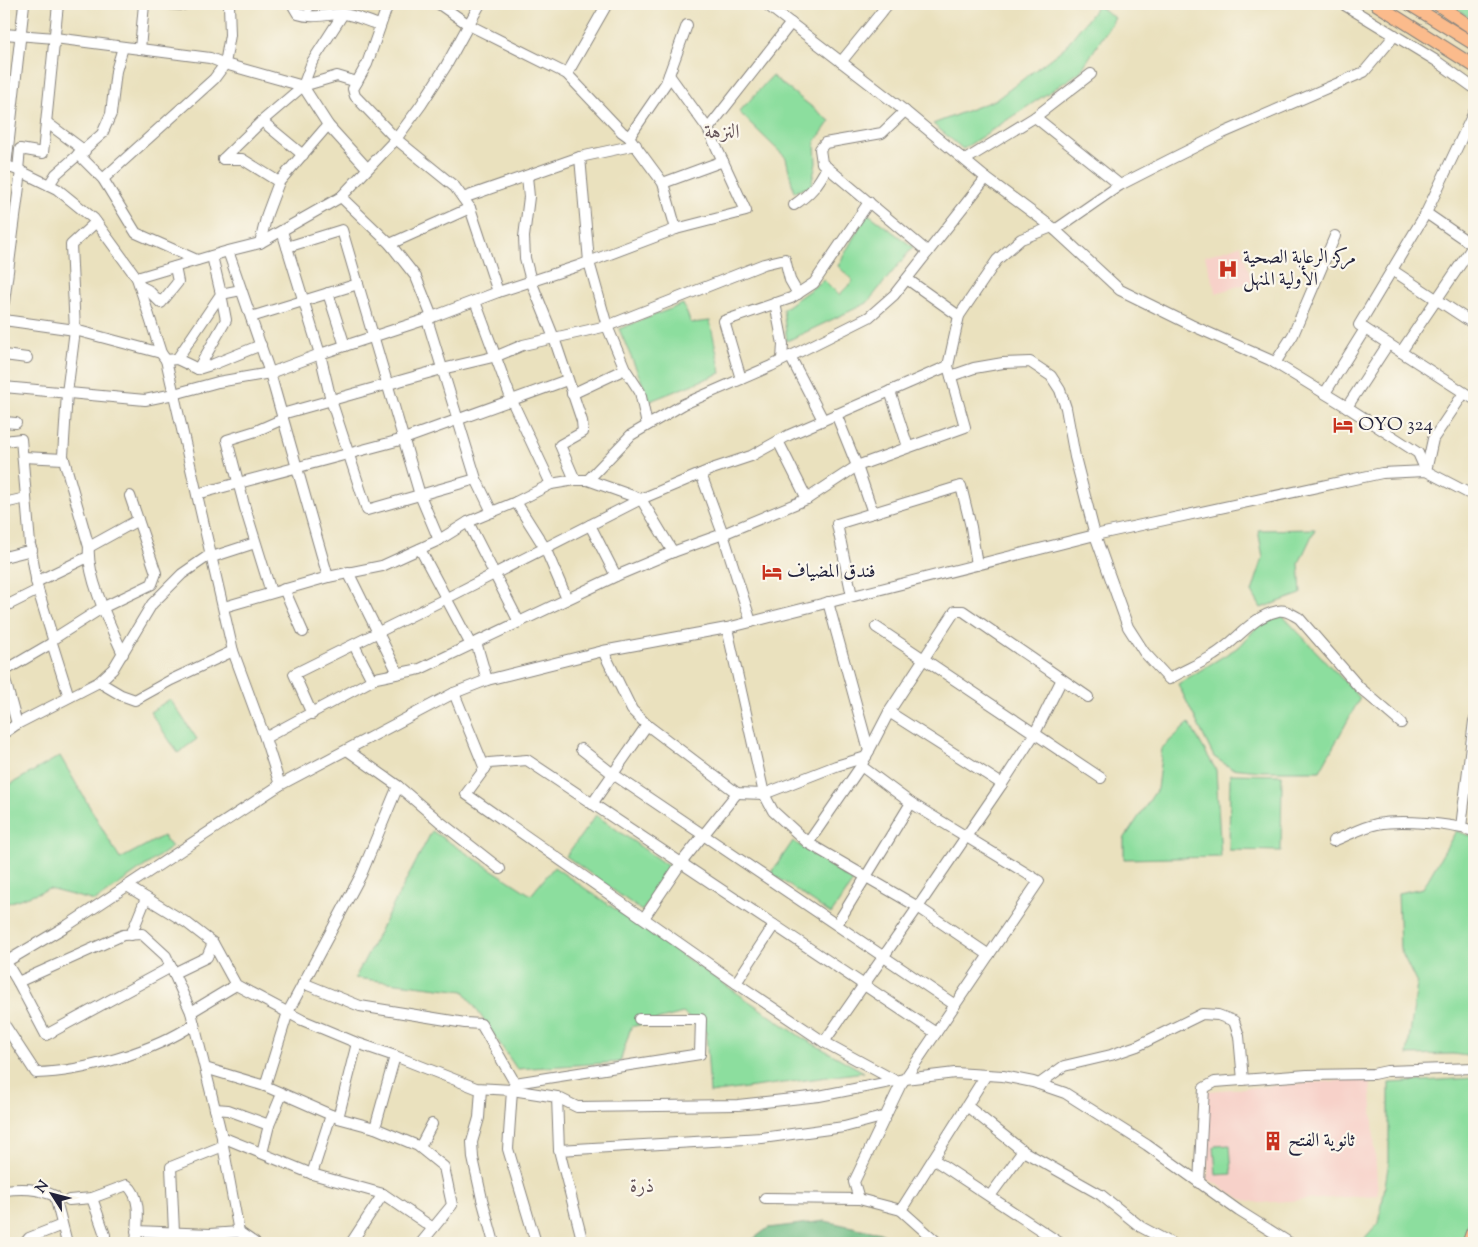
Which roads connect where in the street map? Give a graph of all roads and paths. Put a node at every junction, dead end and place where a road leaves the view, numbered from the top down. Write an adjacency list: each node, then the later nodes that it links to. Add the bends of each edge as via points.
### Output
1 (24, 4): 28 (street)
2 (58, 4): 29 (street)
3 (144, 4): 32 (street)
4 (169, 4): 5 (street)
5 (186, 4)
6 (229, 4): 34 (street, via 230,35)
7 (292, 4): 20 (street, via 298,14 304,16)
8 (304, 4): 9 (street, via 309,7)
9 (311, 4)
10 (388, 4): 22 (street)
11 (439, 4): 23 (street)
12 (480, 4): 23 (street)
13 (607, 4): 36 (street)
14 (766, 4): 21 (street)
15 (888, 4): 33 (street)
16 (1343, 4): 27 (street)
17 (1376, 4): 35 (main road)
18 (1409, 4): 30 (main road)
19 (1437, 4): 25 (main road)
20 (343, 14): 22 (street); 40 (street, via 312,62)
21 (791, 23): 33 (street); 48 (street)
22 (380, 25): 39 (street, via 367,64)
23 (469, 25): 36 (street); 50 (street, via 421,105)
24 (687, 25): 38 (street)
25 (1474, 28)
26 (4, 34): 28 (street)
27 (1395, 35): 41 (street); 67 (street, via 1364,72 1223,133)
28 (21, 36): 29 (street); 57 (street)
29 (55, 38): 31 (street); 46 (street)
30 (1474, 44)
31 (123, 47): 32 (street); 52 (street, via 110,114 102,134)
32 (140, 49): 34 (street, via 210,58)
33 (840, 62): 42 (street)
34 (225, 64): 40 (street); 63 (street, via 214,79)
35 (1474, 66)
36 (567, 74): 49 (street)
37 (1090, 74): 44 (street)
38 (669, 76): 48 (street); 49 (street)
39 (357, 82): 40 (street, via 337,76); 50 (street, via 353,89 355,96)
40 (302, 86): 45 (street); 47 (street)
41 (1474, 88)
42 (905, 110): 55 (street); 58 (street, via 882,133 825,143 820,149 822,163)
43 (1474, 112): 73 (street)
44 (1035, 117): 55 (street); 67 (street)
45 (262, 121): 53 (street); 64 (street, via 223,159 242,159)
46 (46, 122): 52 (street); 60 (street, via 43,153 20,150)
47 (328, 125): 53 (street); 59 (street)
48 (708, 129): 56 (street)
49 (629, 137): 51 (street)
50 (396, 138): 59 (street); 69 (street, via 456,187)
51 (636, 145): 54 (street); 65 (street)
52 (82, 152): 63 (street); 66 (street, via 56,174)
53 (303, 155): 64 (street)
54 (580, 157): 61 (street); 87 (street)
55 (965, 160): 62 (street)
56 (723, 162): 65 (street); 75 (street, via 746,211)
57 (5, 166): 60 (street)
58 (827, 167): 70 (street); 71 (street, via 810,195)
59 (367, 168): 68 (street)
60 (19, 170): 66 (street); 102 (street)
61 (527, 176): 69 (street); 91 (street, via 529,197 524,237)
62 (986, 178): 76 (street); 84 (street)
63 (103, 179): 86 (street, via 136,233)
64 (279, 182): 79 (street)
65 (663, 183): 75 (street)
66 (49, 185): 74 (street, via 57,188)
67 (1120, 185): 76 (street)
68 (341, 197): 77 (street); 80 (street)
69 (463, 198): 72 (street)
70 (869, 202): 84 (street); 98 (street, via 814,283)
71 (794, 205)
72 (470, 208): 80 (street); 95 (street)
73 (1426, 213): 81 (street); 89 (street)
74 (96, 222): 92 (street); 111 (street, via 71,245)
75 (676, 229): 87 (street)
76 (1053, 229): 104 (street, via 1021,239 997,260); 125 (street, via 1120,290)
77 (282, 231): 79 (street); 82 (street)
78 (1335, 236): 125 (street, via 1293,335)
79 (260, 244): 83 (street)
80 (390, 244): 106 (street, via 416,277)
81 (1474, 246): 99 (street)
82 (287, 247): 93 (street, via 342,230); 100 (street)
83 (228, 251): 85 (street); 94 (street)
84 (928, 252): 90 (street)
85 (212, 256): 86 (street); 97 (street)
86 (196, 260): 88 (street)
87 (588, 262): 91 (street); 109 (street)
88 (175, 267): 92 (street); 92 (street, via 178,282 161,303)
89 (1392, 270): 99 (street); 110 (street, via 1359,325)
90 (907, 279): 104 (street); 123 (street, via 869,317)
91 (531, 281): 95 (street); 113 (street)
92 (139, 282): 121 (street)
93 (358, 284): 96 (street); 112 (street)
94 (241, 290): 97 (street); 105 (street)
95 (498, 292): 101 (street)
96 (328, 293): 100 (street); 116 (street)
97 (221, 294): 124 (street); 127 (street, via 226,320)
98 (798, 294): 103 (street); 109 (street, via 790,280 785,258)
99 (1437, 299): 108 (street); 117 (street)
100 (304, 301): 105 (street); 118 (street)
101 (474, 301): 106 (street); 120 (street)
102 (4, 302)
103 (776, 303): 123 (street); 132 (street, via 724,321)
104 (959, 316): 130 (street)
105 (251, 317): 115 (street)
106 (430, 318): 112 (street); 128 (street)
107 (4, 320): 111 (street)
108 (1474, 324)
109 (607, 326): 113 (street); 129 (street)
110 (1365, 329): 114 (street); 139 (street)
111 (75, 330): 121 (street); 138 (street)
112 (374, 336): 116 (street); 135 (street)
113 (554, 338): 120 (street, via 523,345); 133 (street)
114 (1388, 344): 117 (street); 146 (street)
115 (261, 345): 126 (street); 131 (street)
116 (345, 346): 118 (street)
117 (1401, 352): 140 (street)
118 (320, 354): 131 (street); 143 (street)
119 (4, 355): 122 (street)
120 (497, 356): 128 (street); 145 (street)
121 (164, 357): 124 (street); 141 (street)
122 (27, 358)
123 (786, 358): 132 (street); 150 (street)
124 (177, 359): 127 (street)
125 (1275, 363): 139 (street)
126 (214, 364): 127 (street); 134 (street)
127 (198, 369)
128 (442, 369): 135 (street); 149 (street)
129 (625, 369): 142 (street); 153 (street, via 640,392)
130 (949, 371): 137 (street); 157 (street, via 965,427); 185 (street, via 1030,362 1051,376 1066,408)
131 (270, 373): 134 (street); 148 (street)
132 (741, 379): 153 (street, via 684,404)
133 (568, 380): 142 (street); 145 (street)
134 (218, 382): 141 (street)
135 (388, 384): 143 (street); 154 (street)
136 (4, 387): 138 (street)
137 (890, 391): 147 (street); 157 (street)
138 (67, 393): 141 (street, via 145,400); 160 (street)
139 (1325, 393): 146 (street)
140 (1464, 393): 144 (street); 163 (street, via 1433,439)
141 (174, 394): 170 (street)
142 (572, 394): 166 (street, via 583,432 560,445)
143 (331, 400): 148 (street); 158 (street)
144 (1474, 400)
145 (512, 401): 149 (street); 169 (street)
146 (1347, 407): 163 (street, via 1418,454)
147 (836, 414): 150 (street); 161 (street)
148 (282, 417): 162 (street); 168 (street, via 256,432 227,440)
149 (458, 420): 154 (street); 165 (street)
150 (823, 420): 156 (street)
151 (4, 422): 152 (street)
152 (16, 423)
153 (647, 425): 167 (street, via 631,434)
154 (404, 440): 158 (street); 171 (street)
155 (4, 441): 159 (street, via 21,439)
156 (778, 441): 164 (street, via 751,456); 176 (street)
157 (908, 447): 161 (street)
158 (348, 454): 162 (street); 171 (street, via 367,510)
159 (23, 457): 160 (street); 174 (street)
160 (64, 459): 191 (street)
161 (857, 466): 176 (street); 180 (street)
162 (297, 467): 168 (street); 198 (street)
163 (1426, 471): 173 (street); 185 (street, via 1382,473)
164 (701, 474): 175 (street); 184 (street)
165 (476, 479): 171 (street); 179 (street)
166 (575, 480): 167 (street); 169 (street)
167 (588, 480): 175 (street)
168 (238, 482): 170 (street); 187 (street)
169 (550, 484): 177 (street)
170 (197, 494): 193 (street)
171 (420, 495): 186 (street)
172 (130, 496): 181 (street)
173 (1474, 496)
174 (26, 498): 178 (street); 190 (street)
175 (641, 499): 183 (street); 192 (street)
176 (807, 499): 184 (street)
177 (516, 502): 179 (street); 188 (street)
178 (4, 503)
179 (492, 512): 182 (street)
180 (873, 513): 195 (street, via 961,486); 203 (street, via 837,524)
181 (138, 520): 191 (street); 209 (street, via 156,573 152,584)
182 (468, 522): 186 (street); 197 (street)
183 (590, 525): 188 (street); 199 (street)
184 (723, 534): 192 (street); 211 (street)
185 (1095, 535): 195 (street); 236 (street, via 1128,627 1144,652 1169,679 1220,651 1259,618 1280,610 1299,618 1359,688)
186 (439, 540): 189 (street)
187 (256, 543): 193 (street); 202 (street)
188 (545, 548): 197 (street); 205 (street)
189 (420, 549): 196 (street, via 382,566); 204 (street)
190 (32, 550): 194 (street); 200 (street)
191 (89, 552): 200 (street); 209 (street)
192 (673, 552): 199 (street)
193 (211, 556): 208 (street); 221 (street, via 182,574 152,604)
194 (4, 557)
195 (977, 565): 203 (street)
196 (348, 572): 198 (street); 215 (street)
197 (495, 574): 204 (street); 210 (street)
198 (328, 576): 201 (street)
199 (616, 576): 205 (street)
200 (37, 586): 207 (street); 216 (street)
201 (284, 589): 202 (street); 214 (street)
202 (271, 592): 208 (street)
203 (852, 596): 206 (street)
204 (448, 598): 215 (street); 217 (street)
205 (568, 600): 210 (street)
206 (828, 602): 211 (street); 244 (street)
207 (4, 607)
208 (224, 607): 219 (street)
209 (102, 608): 216 (street); 221 (street)
210 (519, 622): 217 (street)
211 (751, 622): 213 (street)
212 (876, 627): 222 (street)
213 (727, 628): 220 (street); 252 (street)
214 (303, 632)
215 (379, 633): 218 (street); 224 (street)
216 (52, 641): 223 (street); 231 (street)
217 (474, 644): 224 (street, via 420,669); 228 (street)
218 (354, 645): 227 (street); 234 (street, via 294,674)
219 (233, 651): 229 (street, via 136,700); 241 (street)
220 (603, 652): 228 (street); 238 (street, via 632,710)
221 (123, 654): 229 (street)
222 (924, 659): 226 (street, via 956,611 963,611); 233 (street); 240 (street)
223 (4, 672)
224 (398, 673): 227 (street)
225 (4, 676): 237 (street)
226 (1062, 679): 232 (street); 240 (street)
227 (372, 680): 234 (street)
228 (487, 680): 230 (street)
229 (99, 682): 231 (street)
230 (454, 693): 243 (street); 245 (street)
231 (69, 696): 237 (street)
232 (1088, 696)
233 (889, 712): 244 (street); 248 (street)
234 (312, 714): 241 (street)
235 (1474, 721): 255 (street)
236 (1401, 722)
237 (16, 724): 239 (street)
238 (647, 725): 246 (street); 251 (street)
239 (4, 733)
240 (1035, 733): 247 (street); 248 (street)
241 (265, 738): 249 (street)
242 (581, 749): 246 (street)
243 (347, 750): 249 (street); 250 (street)
244 (865, 758): 252 (street); 253 (street); 260 (street)
245 (485, 769): 254 (street, via 489,763 526,760); 267 (street, via 466,794)
246 (613, 774): 254 (street); 257 (street)
247 (1101, 778)
248 (1002, 784): 258 (street)
249 (280, 785): 264 (street)
250 (398, 786): 262 (street); 277 (street, via 361,875)
251 (737, 792): 252 (street); 257 (street)
252 (764, 794): 260 (street, via 773,811)
253 (911, 803): 258 (street); 263 (street)
254 (592, 804): 261 (street)
255 (1461, 827): 256 (street); 259 (street, via 1405,822 1377,824)
256 (1474, 831)
257 (703, 834): 261 (street); 268 (street)
258 (966, 837): 266 (street); 272 (street, via 1039,881)
259 (1333, 841)
260 (808, 843): 263 (street)
261 (681, 863): 267 (street); 269 (street)
262 (500, 870)
263 (866, 877): 266 (street); 268 (street)
264 (127, 886): 265 (street); 274 (street)
265 (146, 898): 270 (street); 271 (street)
266 (918, 907): 272 (street); 273 (street)
267 (644, 918): 278 (street)
268 (837, 924): 273 (street)
269 (774, 925): 278 (street); 280 (street)
270 (131, 934): 275 (street, via 142,934 166,956); 276 (street)
271 (213, 943): 275 (street, via 207,957); 279 (street)
272 (989, 955): 281 (street)
273 (884, 956): 280 (street); 281 (street)
274 (5, 963): 276 (street)
275 (172, 970): 276 (street, via 46,1035); 282 (street)
276 (18, 982)
277 (303, 983): 283 (street); 299 (street, via 360,1006 480,1024)
278 (736, 983): 288 (street)
279 (236, 985): 282 (street); 283 (street)
280 (864, 985): 287 (street); 288 (street)
281 (955, 1005): 287 (street)
282 (191, 1012): 286 (street)
283 (288, 1012): 289 (street); 298 (street)
284 (639, 1019): 299 (street, via 701,1019 700,1054)
285 (4, 1024): 286 (street, via 36,1073 93,1064 141,1050 180,1034)
286 (194, 1024): 291 (street)
287 (936, 1033): 294 (street)
288 (824, 1042): 295 (street)
289 (357, 1043): 290 (street); 306 (street)
290 (395, 1056): 300 (street); 309 (street)
291 (204, 1068): 298 (street); 304 (street)
292 (1474, 1068): 296 (street)
293 (986, 1075): 294 (street, via 955,1073); 297 (street); 303 (street)
294 (905, 1079): 295 (street); 305 (street)
295 (894, 1080): 302 (street, via 819,1096 738,1105 577,1107)
296 (1243, 1080): 297 (street, via 1239,1036 1234,1021 1202,1014 1137,1046 1064,1066); 317 (street, via 1216,1082 1204,1088)
297 (1039, 1084): 317 (street, via 1065,1093 1147,1145)
298 (265, 1086): 301 (street)
299 (514, 1086): 300 (street); 302 (street); 340 (street, via 508,1149)
300 (481, 1089): 339 (street, via 479,1118 472,1142 473,1158)
301 (282, 1094): 306 (street); 308 (street)
302 (557, 1097): 312 (street)
303 (967, 1106): 313 (street); 315 (street)
304 (215, 1110): 308 (street, via 228,1110); 310 (street)
305 (886, 1116): 312 (street, via 844,1127 762,1138); 323 (street, via 854,1182)
306 (334, 1117): 309 (street); 316 (street)
307 (432, 1124): 311 (street)
308 (269, 1125): 314 (street)
309 (375, 1128): 311 (street)
310 (222, 1142): 314 (street); 328 (street, via 171,1167); 329 (street)
311 (420, 1147): 331 (street, via 444,1167 452,1205)
312 (559, 1150): 341 (street)
313 (1024, 1150): 320 (street); 344 (street, via 1101,1195 1141,1227)
314 (262, 1153): 316 (street)
315 (933, 1158): 320 (street); 325 (street)
316 (312, 1174): 319 (street)
317 (1199, 1183): 345 (street)
318 (4, 1190): 326 (street, via 43,1190 55,1196)
319 (384, 1194): 331 (street); 337 (street)
320 (990, 1196): 343 (street)
321 (92, 1198): 324 (street); 327 (street, via 127,1185 133,1190 137,1208); 334 (street)
322 (765, 1198): 323 (street)
323 (859, 1199): 325 (street)
324 (69, 1200)
325 (901, 1210): 342 (street)
326 (62, 1225): 332 (street, via 29,1238); 333 (street)
327 (136, 1231): 328 (street); 335 (street)
328 (174, 1232): 329 (street)
329 (239, 1232): 336 (street)
330 (1474, 1232): 346 (highway)
331 (427, 1236): 338 (street)
332 (25, 1243)
333 (67, 1243)
334 (105, 1243)
335 (136, 1243)
336 (256, 1243)
337 (351, 1243)
338 (435, 1243)
339 (494, 1243)
340 (536, 1243)
341 (584, 1243)
342 (938, 1243)
343 (1060, 1243)
344 (1171, 1243)
345 (1290, 1243)
346 (1470, 1243)

